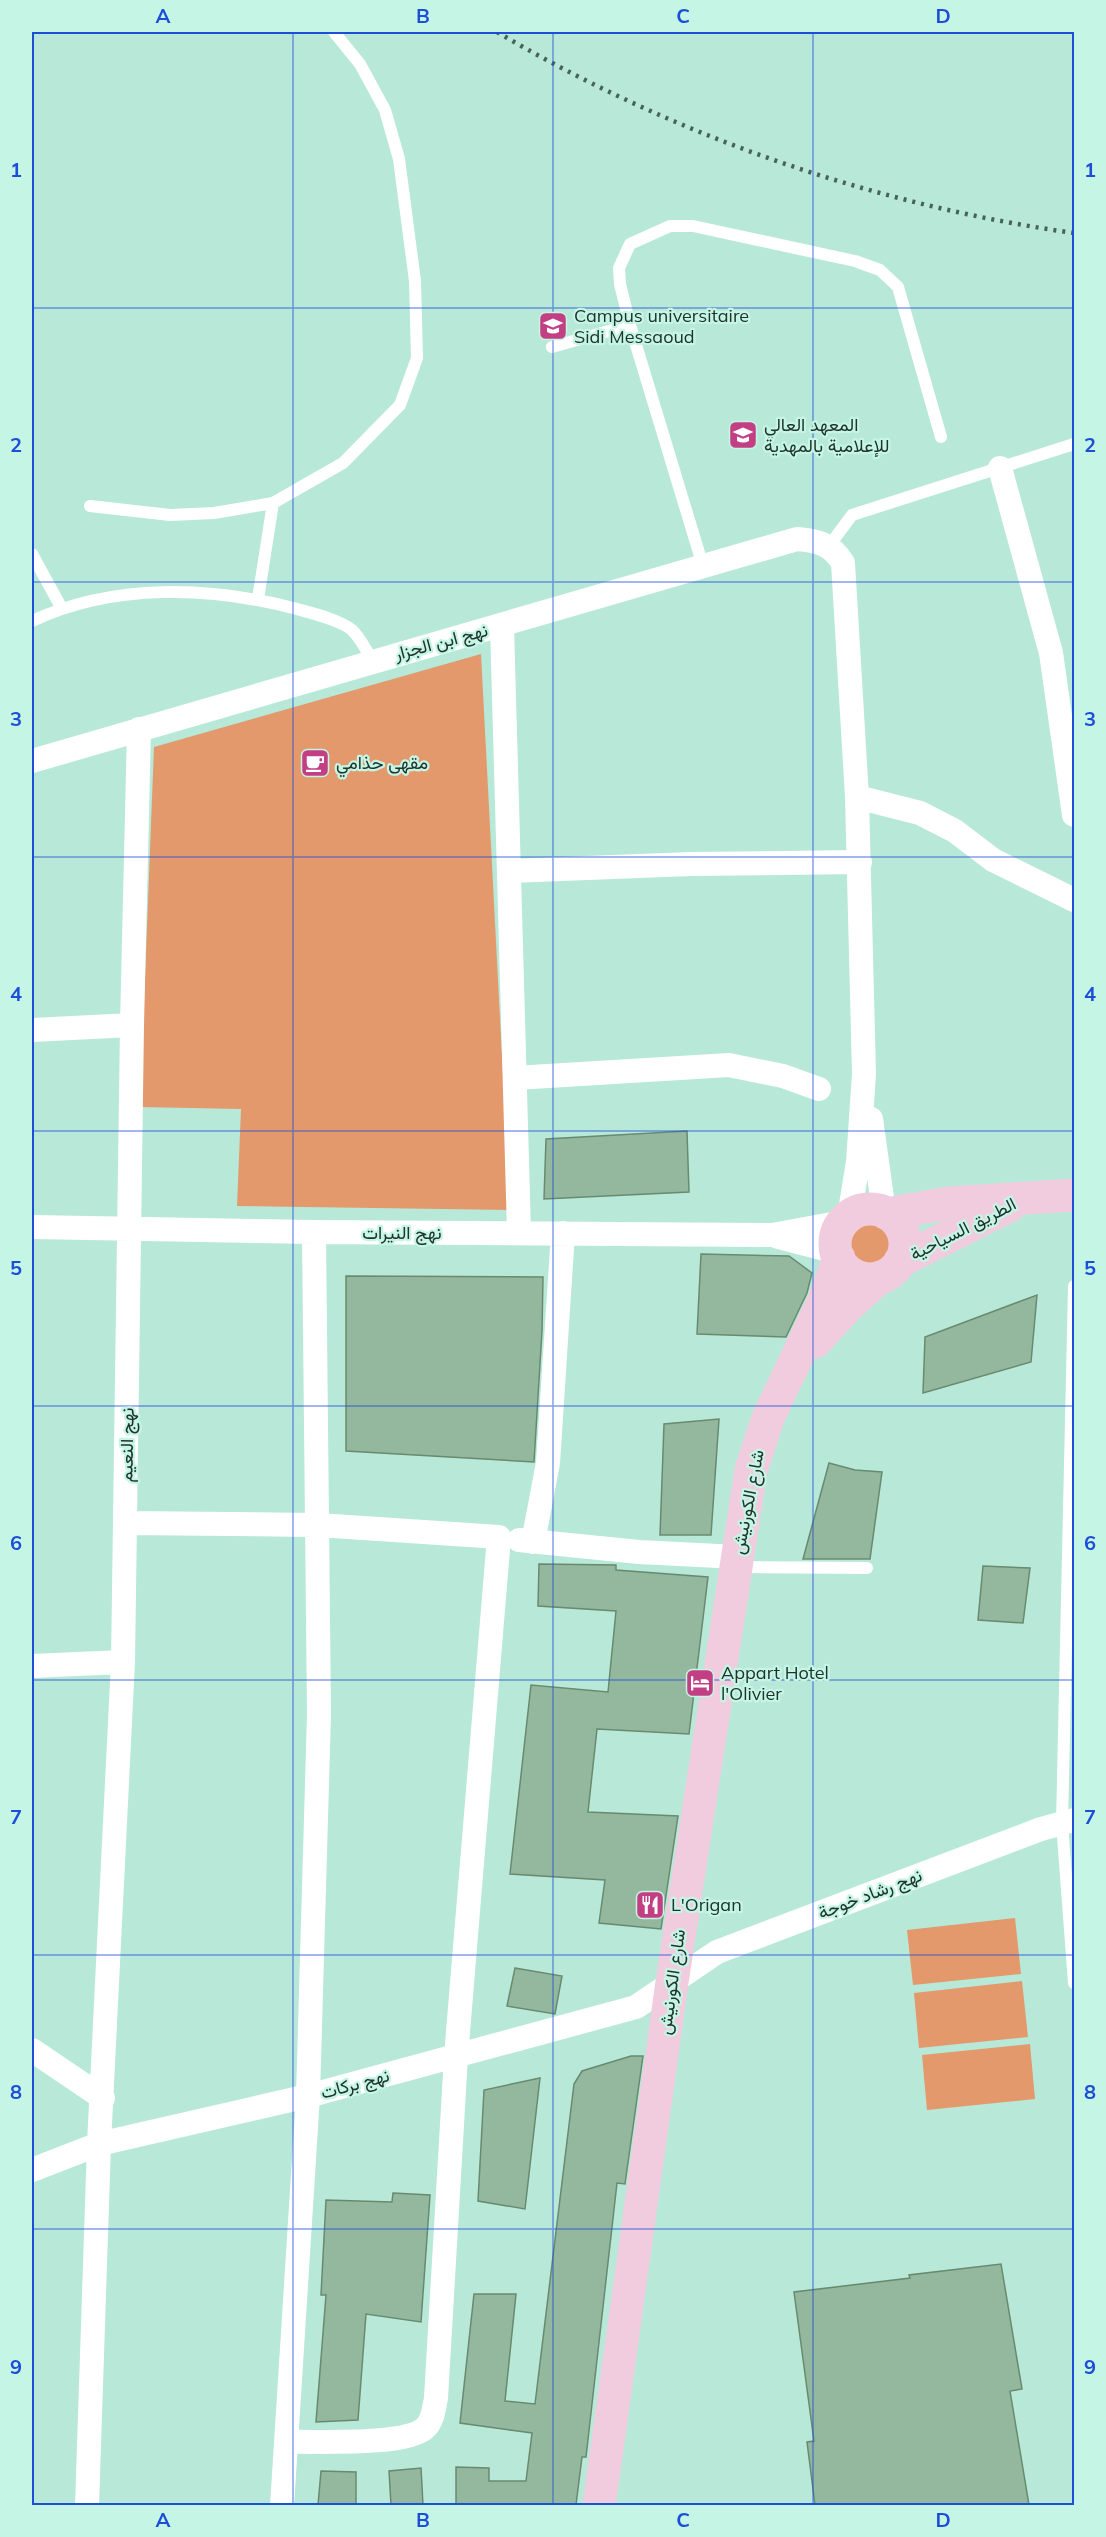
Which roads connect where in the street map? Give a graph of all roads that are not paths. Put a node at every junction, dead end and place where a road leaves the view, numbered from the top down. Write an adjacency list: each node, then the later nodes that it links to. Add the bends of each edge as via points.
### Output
1 (334, 32): 7 (lane, via 360,64 385,110 399,159 416,281 417,358 400,405 344,463)
2 (630, 325): 3 (lane); 4 (lane, via 619,268 630,243 670,226 693,226 880,270 898,287); 11 (lane)
3 (552, 347)
4 (941, 437)
5 (1074, 444): 6 (lane)
6 (1000, 468): 10 (lane, via 852,514); 20 (street, via 1051,653)
7 (273, 503): 8 (lane, via 214,513 170,515); 12 (lane)
8 (90, 506)
9 (32, 554): 13 (lane)
10 (836, 554): 11 (street, نهج ابن الجزار, via 818,540 797,538); 19 (street)
11 (703, 566): 15 (street, نهج ابن الجزار)
12 (258, 599): 13 (lane, via 183,592 118,594); 16 (lane, via 316,614 352,630)
13 (61, 608): 14 (lane)
14 (32, 621)
15 (502, 625): 16 (street, نهج ابن الجزار); 22 (street)
16 (373, 661): 17 (street, نهج ابن الجزار)
17 (139, 729): 18 (street, نهج ابن الجزار); 24 (street, نهج النعيم)
18 (32, 761)
19 (857, 797): 21 (street); 23 (street, via 920,813 955,831 993,860)
20 (1074, 815)
21 (860, 862): 22 (street); 26 (street)
22 (510, 871): 27 (street)
23 (1074, 900)
24 (132, 1025): 25 (street); 33 (street, نهج النعيم)
25 (32, 1030)
26 (864, 1074): 31 (street); 37 (street, via 858,1162)
27 (515, 1078): 28 (street, via 729,1065 783,1076); 35 (street)
28 (819, 1089)
29 (1074, 1195): 30 (main road, الطريق السياحية)
30 (1026, 1198): 31 (main road, الطريق السياحية, via 948,1203); 38 (main road, الطريق السياحية)
31 (886, 1213): 37 (main road, via 866,1209); 38 (main road, via 904,1234 905,1244)
32 (32, 1227): 33 (street, نهج النيرات)
33 (130, 1227): 34 (street, نهج النيرات); 41 (street, نهج النعيم)
34 (314, 1232): 35 (street, نهج النيرات); 42 (street)
35 (519, 1233): 36 (street, نهج النيرات)
36 (563, 1233): 37 (street, نهج النيرات); 44 (street, via 548,1463)
37 (842, 1237): 38 (main road, via 844,1266 860,1277); 40 (main road, شارع الكورنيش, via 824,1300)
38 (890, 1269): 40 (main road, شارع الكورنيش)
39 (1074, 1286): 49 (lane)
40 (797, 1360): 45 (main road, شارع الكورنيش, via 768,1418 751,1470)
41 (126, 1523): 42 (street); 47 (street, نهج النعيم)
42 (318, 1525): 43 (street); 54 (street, via 319,1714)
43 (499, 1537): 44 (street); 53 (street)
44 (533, 1542): 45 (street)
45 (737, 1562): 46 (lane); 50 (main road, شارع الكورنيش)
46 (867, 1568)
47 (123, 1662): 48 (street); 55 (street, نهج النعيم)
48 (32, 1666)
49 (1068, 1822): 50 (street, نهج رشاد خوجة, via 717,1952); 51 (lane)
50 (672, 1982): 53 (street, نهج بركات, via 636,2007); 61 (main road, شارع الكورنيش)
51 (1074, 1983)
52 (32, 2050): 55 (street)
53 (456, 2056): 54 (street, نهج بركات); 58 (street, via 432,2417 427,2427 406,2437)
54 (308, 2097): 56 (street, نهج بركات); 58 (street)
55 (103, 2098): 56 (street, نهج النعيم)
56 (99, 2144): 57 (street, نهج بركات); 59 (street, نهج النعيم)
57 (32, 2170)
58 (287, 2442): 60 (street)
59 (87, 2505)
60 (282, 2505)
61 (599, 2505)

